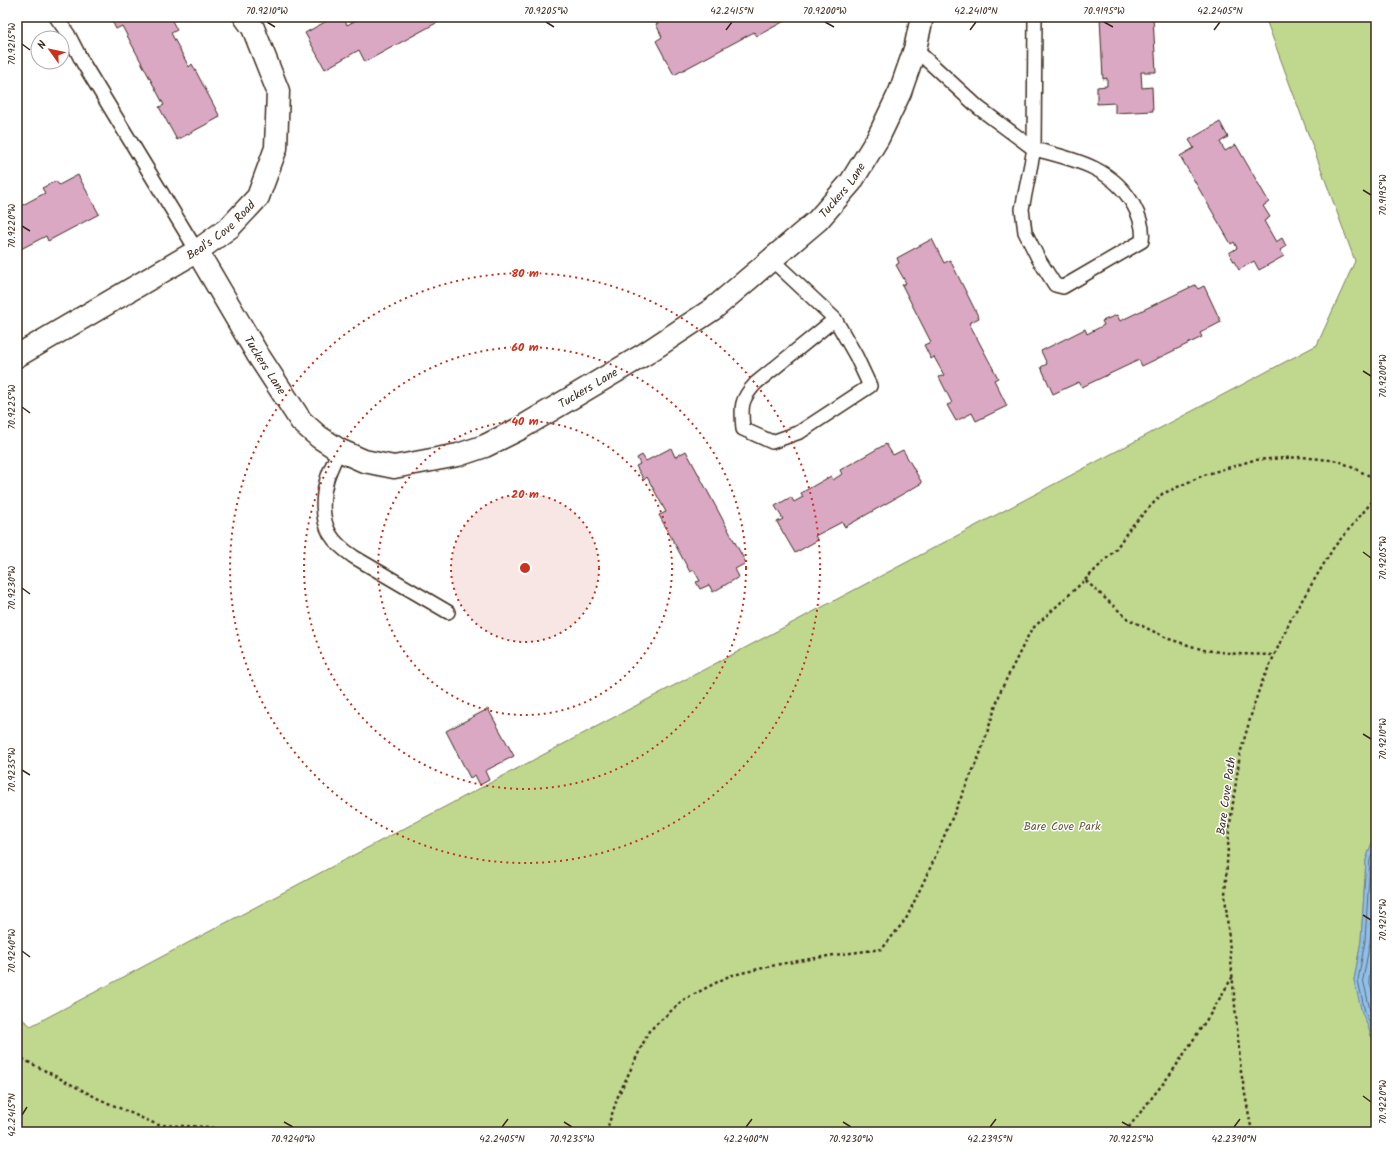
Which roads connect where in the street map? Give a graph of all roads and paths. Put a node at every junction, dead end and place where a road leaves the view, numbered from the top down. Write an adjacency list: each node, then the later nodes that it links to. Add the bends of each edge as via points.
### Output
1 (56, 17): 7 (lane)
2 (245, 17): 7 (street, Beal's Cove Road, via 253,28 278,91 276,148 258,197 230,227)
3 (922, 17): 5 (street, Tuckers Lane)
4 (1035, 17): 6 (lane)
5 (915, 48): 6 (lane, via 979,108); 8 (street, Tuckers Lane, via 900,92 878,138 851,182 818,220)
6 (1034, 149): 6 (lane, via 1079,160 1110,176 1128,196 1139,216 1143,232 1142,241 1063,286 1055,285 1025,232 1022,209)
7 (197, 251): 10 (street, Beal's Cove Road); 11 (street, Tuckers Lane, via 258,355 301,421 319,438)
8 (771, 259): 9 (lane); 11 (street, Tuckers Lane, via 713,309 645,354 524,426 485,446 458,455 394,467 364,461)
9 (834, 319): 9 (lane, via 870,386 800,432 772,442 743,429 741,409 747,393)
10 (17, 356)
11 (339, 450): 15 (lane, via 327,479 323,500 324,518 330,534 340,547 354,557)
12 (1376, 479): 14 (path, via 1339,461 1301,457 1254,460 1204,476 1162,494 1130,528 1116,549)
13 (1376, 497): 16 (path, Bare Cove Path, via 1334,547 1292,617)
14 (1085, 580): 16 (path, via 1128,618 1169,639 1204,650); 20 (path, via 1031,630 1001,690 980,754 932,864 906,919 882,949 780,964 729,976 683,1000 649,1031 618,1096)
15 (448, 612)
16 (1274, 655): 17 (path, Bare Cove Path, via 1254,705 1240,754 1229,831 1225,895)
17 (1233, 976): 21 (path, via 1180,1060); 22 (path, Bare Cove Path, via 1241,1072)
18 (17, 1056): 19 (path, via 99,1099 158,1125 209,1127)
19 (232, 1132)
20 (606, 1132)
21 (1125, 1132)
22 (1252, 1132)

